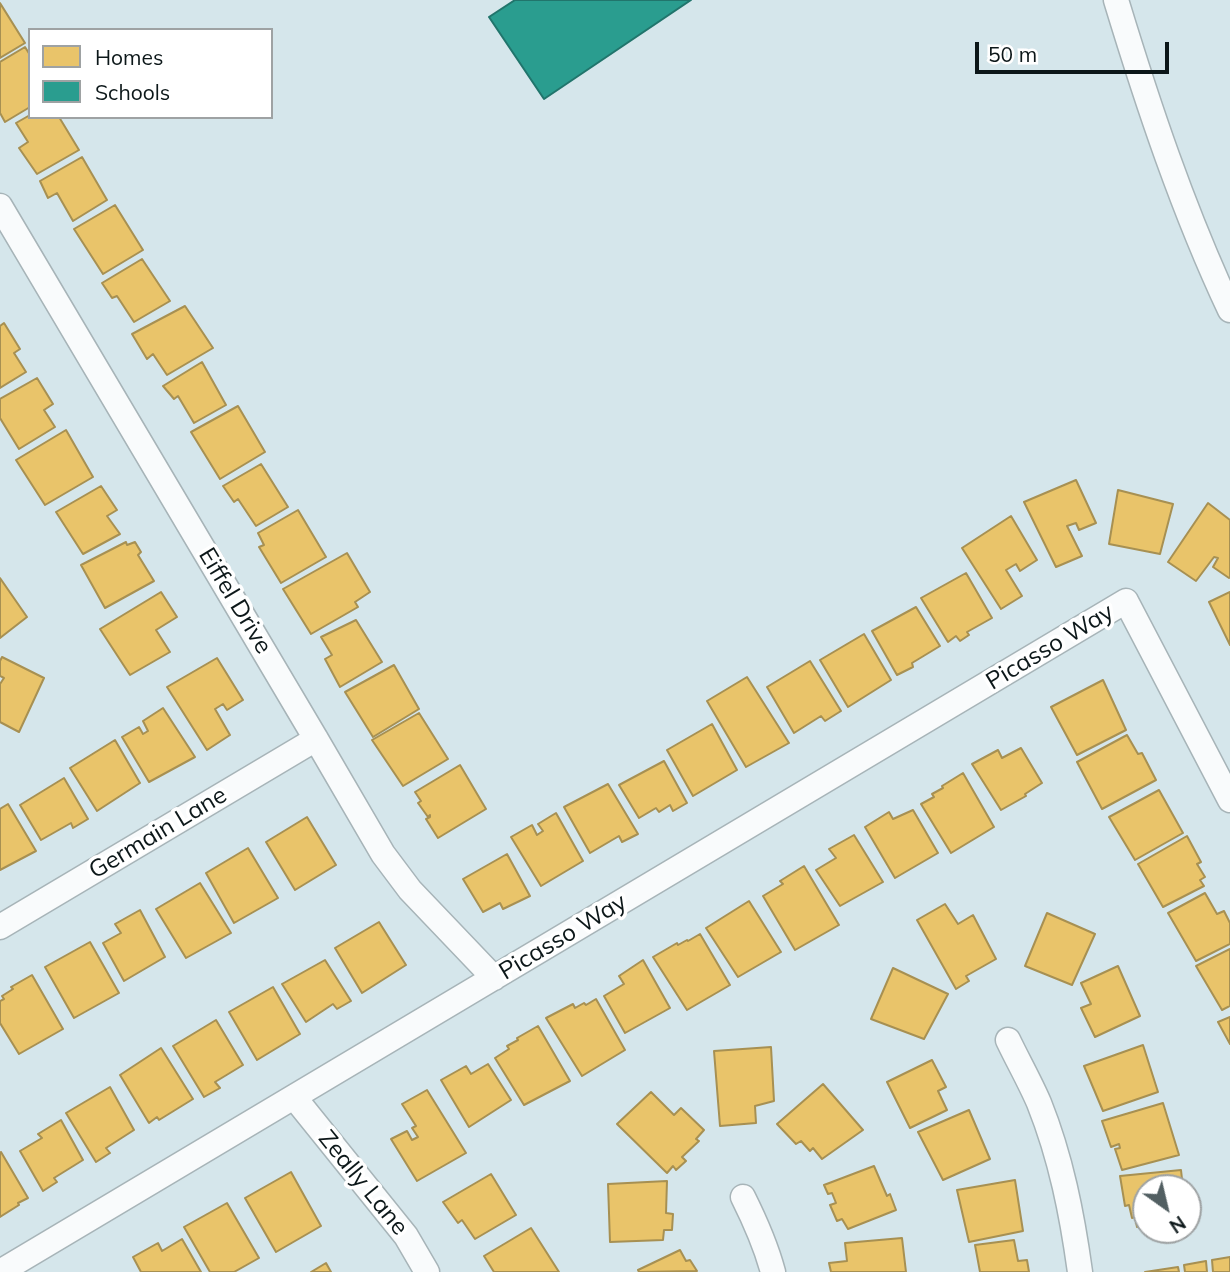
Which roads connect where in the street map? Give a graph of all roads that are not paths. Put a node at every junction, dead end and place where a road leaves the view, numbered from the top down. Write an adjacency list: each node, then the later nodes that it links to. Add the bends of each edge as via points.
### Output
1 (1116, 0): 3 (street, via 1176,181)
2 (0, 206): 4 (street, Eiffel Drive)
3 (1227, 297)
4 (316, 738): 6 (street, Germain Lane); 7 (street, Eiffel Drive, via 383,854 410,890)
5 (1230, 800): 7 (street, Picasso Way, via 1126,601)
6 (0, 927)
7 (494, 978): 9 (street, Picasso Way)
8 (1008, 1040): 14 (street, via 1058,1158)
9 (294, 1097): 11 (street, Picasso Way); 12 (street, Zeally Lane, via 406,1236)
10 (743, 1197): 13 (street)
11 (0, 1272)
12 (427, 1272)
13 (772, 1272)
14 (1080, 1272)

